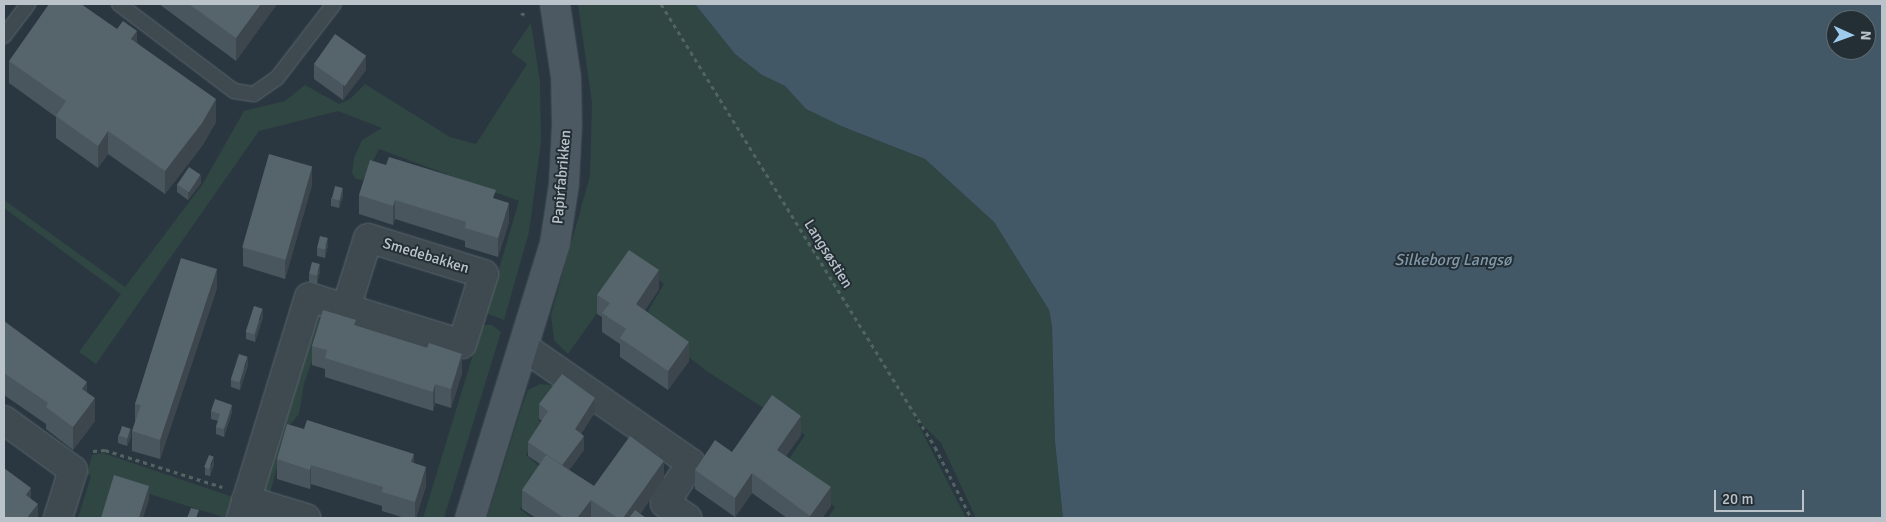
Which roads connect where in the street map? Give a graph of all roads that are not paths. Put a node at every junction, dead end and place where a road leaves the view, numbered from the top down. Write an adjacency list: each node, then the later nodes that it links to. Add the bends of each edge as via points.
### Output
1 (28, 4): 5 (lane)
2 (118, 4): 3 (lane, via 234,91 254,94 277,78)
3 (334, 4)
4 (555, 4): 7 (street, Papirfabrikken, via 566,77 564,184 555,243)
5 (4, 36)
6 (346, 308): 6 (street, Smedebakken, via 462,344 484,274 368,238); 9 (street, Smedebakken, via 308,297)
7 (524, 347): 12 (street, Papirfabrikken); 13 (street, via 691,463 665,503)
8 (4, 420): 10 (street, via 73,470)
9 (243, 509): 11 (street)
10 (58, 518)
11 (306, 518)
12 (470, 518)
13 (687, 518)

